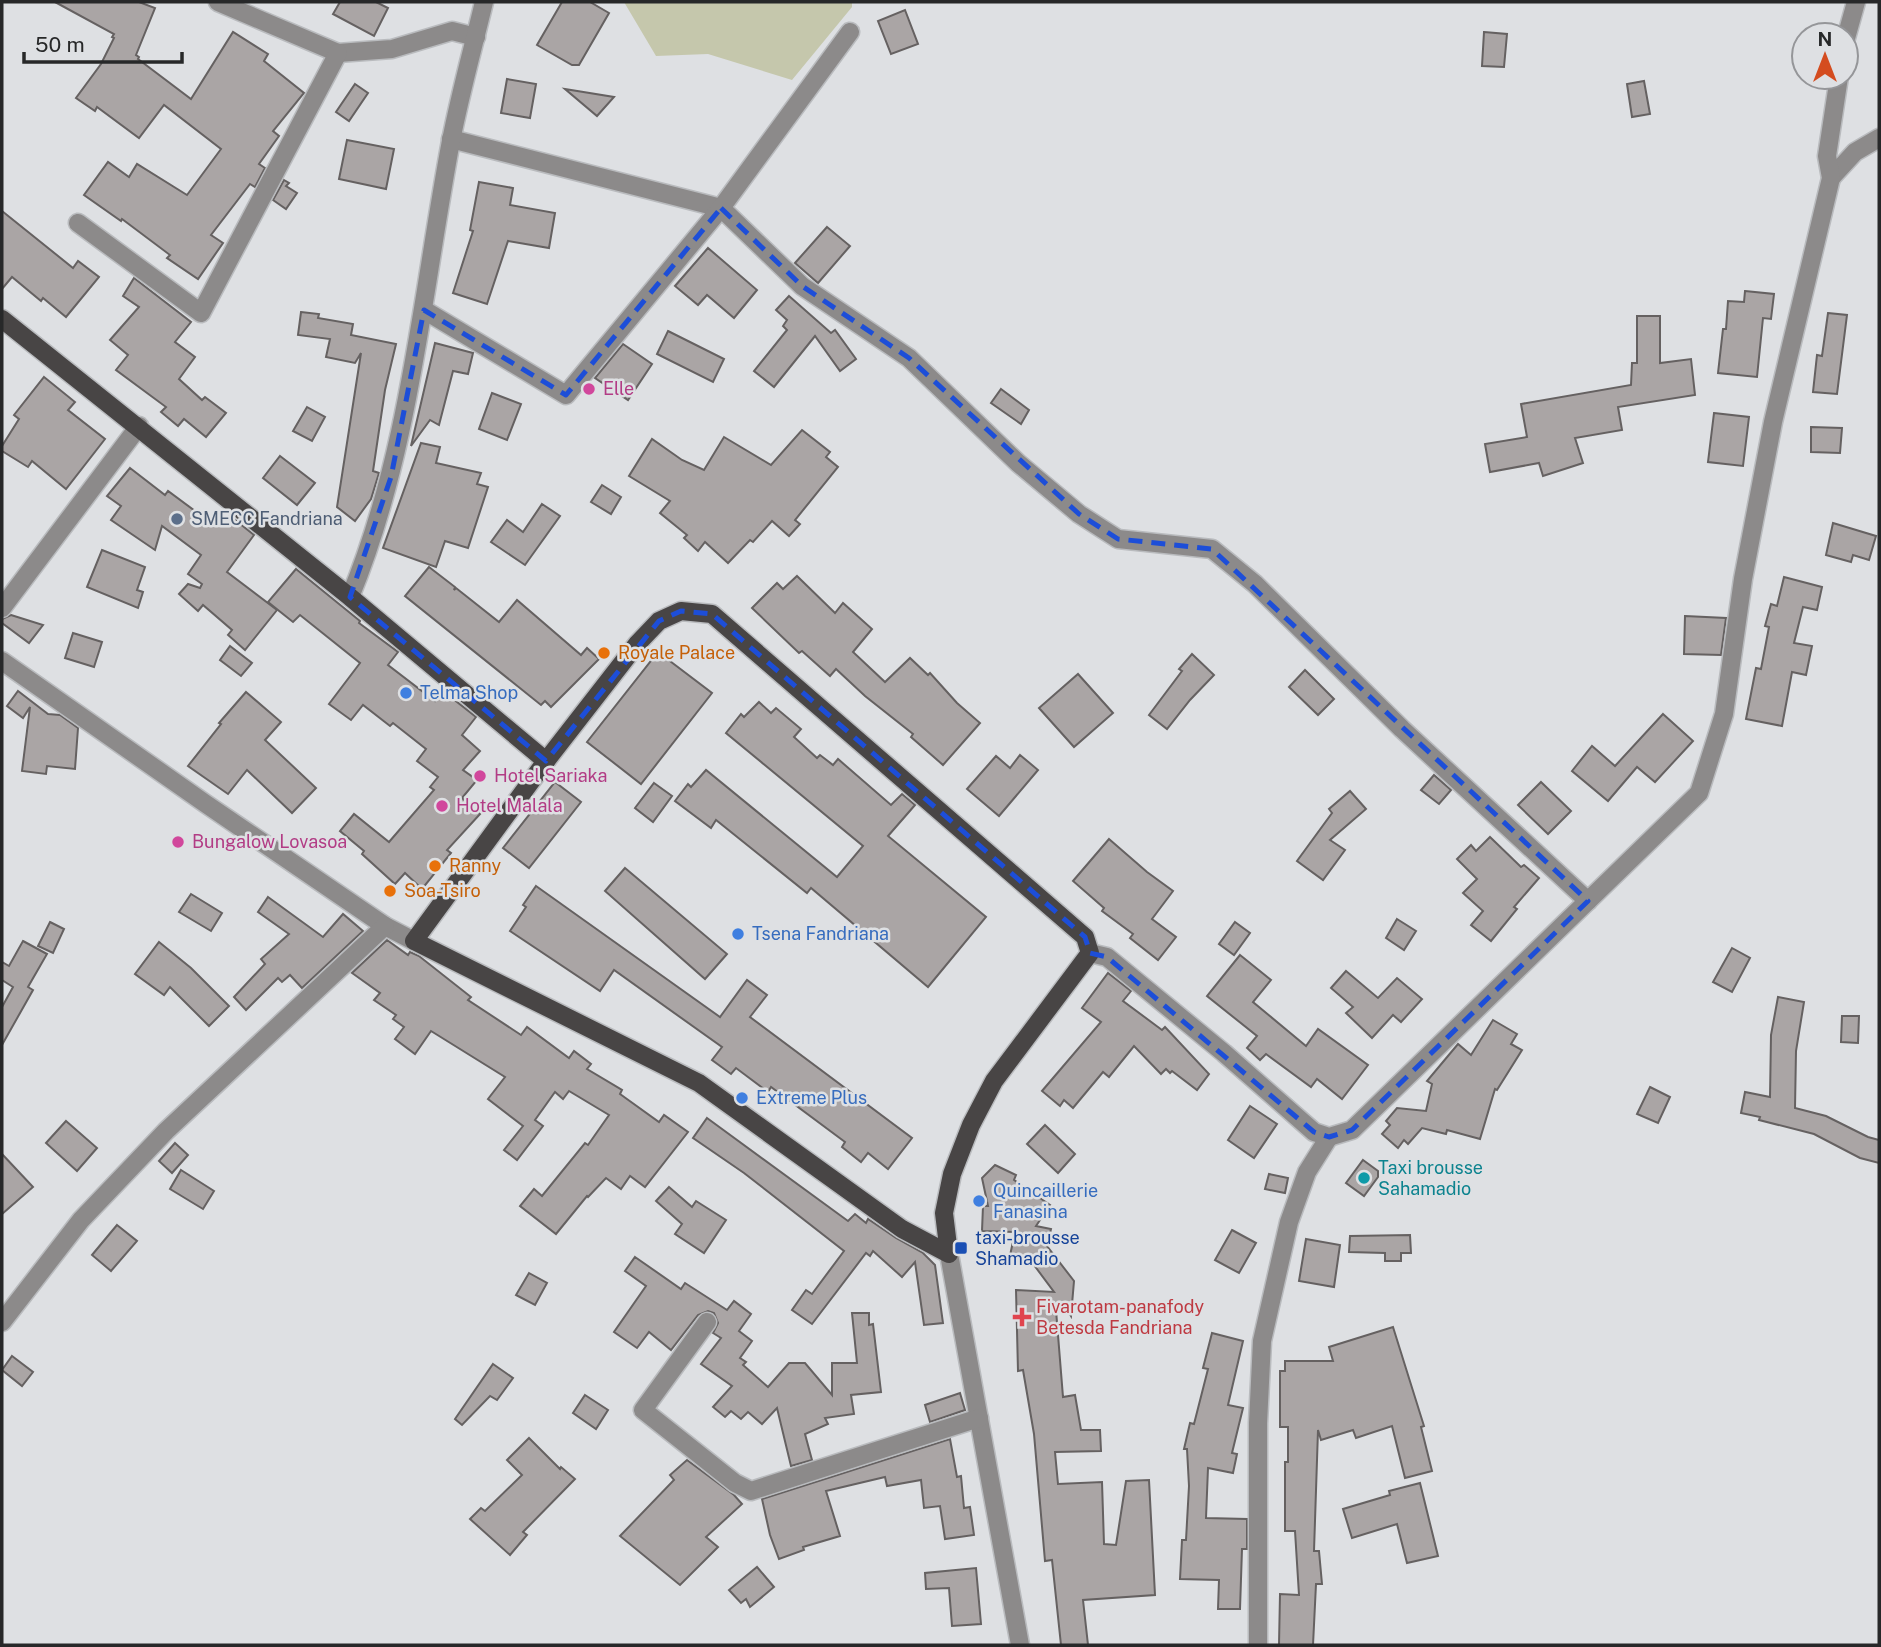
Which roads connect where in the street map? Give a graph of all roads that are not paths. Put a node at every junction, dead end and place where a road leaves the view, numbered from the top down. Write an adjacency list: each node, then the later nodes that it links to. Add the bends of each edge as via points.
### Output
1 (218, 2): 7 (street)
2 (484, 2): 6 (street)
3 (1856, 2): 4 (street)
4 (1851, 21)
5 (850, 32): 12 (street)
6 (475, 37): 7 (street, via 452,32 392,49); 10 (street)
7 (338, 53): 13 (street, via 201,313)
8 (1837, 91): 11 (street, via 1827,156)
9 (1879, 138): 11 (street, via 1855,152)
10 (451, 139): 12 (street); 14 (street)
11 (1831, 178): 21 (street, via 1773,422 1743,579 1724,714 1699,793)
12 (721, 208): 14 (street, via 566,395); 21 (street, via 803,286 909,358 1018,463 1079,514 1118,539 1212,550 1255,584 1402,729)
13 (78, 223)
14 (424, 310): 17 (street, via 391,477)
15 (2, 319): 16 (main road)
16 (139, 426): 17 (main road); 18 (street)
17 (350, 597): 20 (main road)
18 (2, 608)
19 (2, 661): 22 (street)
20 (546, 761): 23 (main road); 24 (main road, via 659,621 681,611 712,614 1085,937)
21 (1588, 901): 25 (street, via 1352,1130)
22 (385, 926): 23 (street); 27 (street, via 166,1131 81,1220)
23 (414, 941): 26 (main road, via 699,1083 902,1229)
24 (1090, 953): 25 (street, via 1107,957 1314,1132); 26 (main road, via 994,1082 971,1125 952,1174 944,1213)
25 (1329, 1137): 31 (street, via 1307,1172 1289,1222 1262,1341)
26 (949, 1254): 29 (street)
27 (2, 1322)
28 (707, 1322): 29 (street, via 643,1410 751,1491)
29 (979, 1418): 30 (street)
30 (1020, 1645)
31 (1258, 1645)

